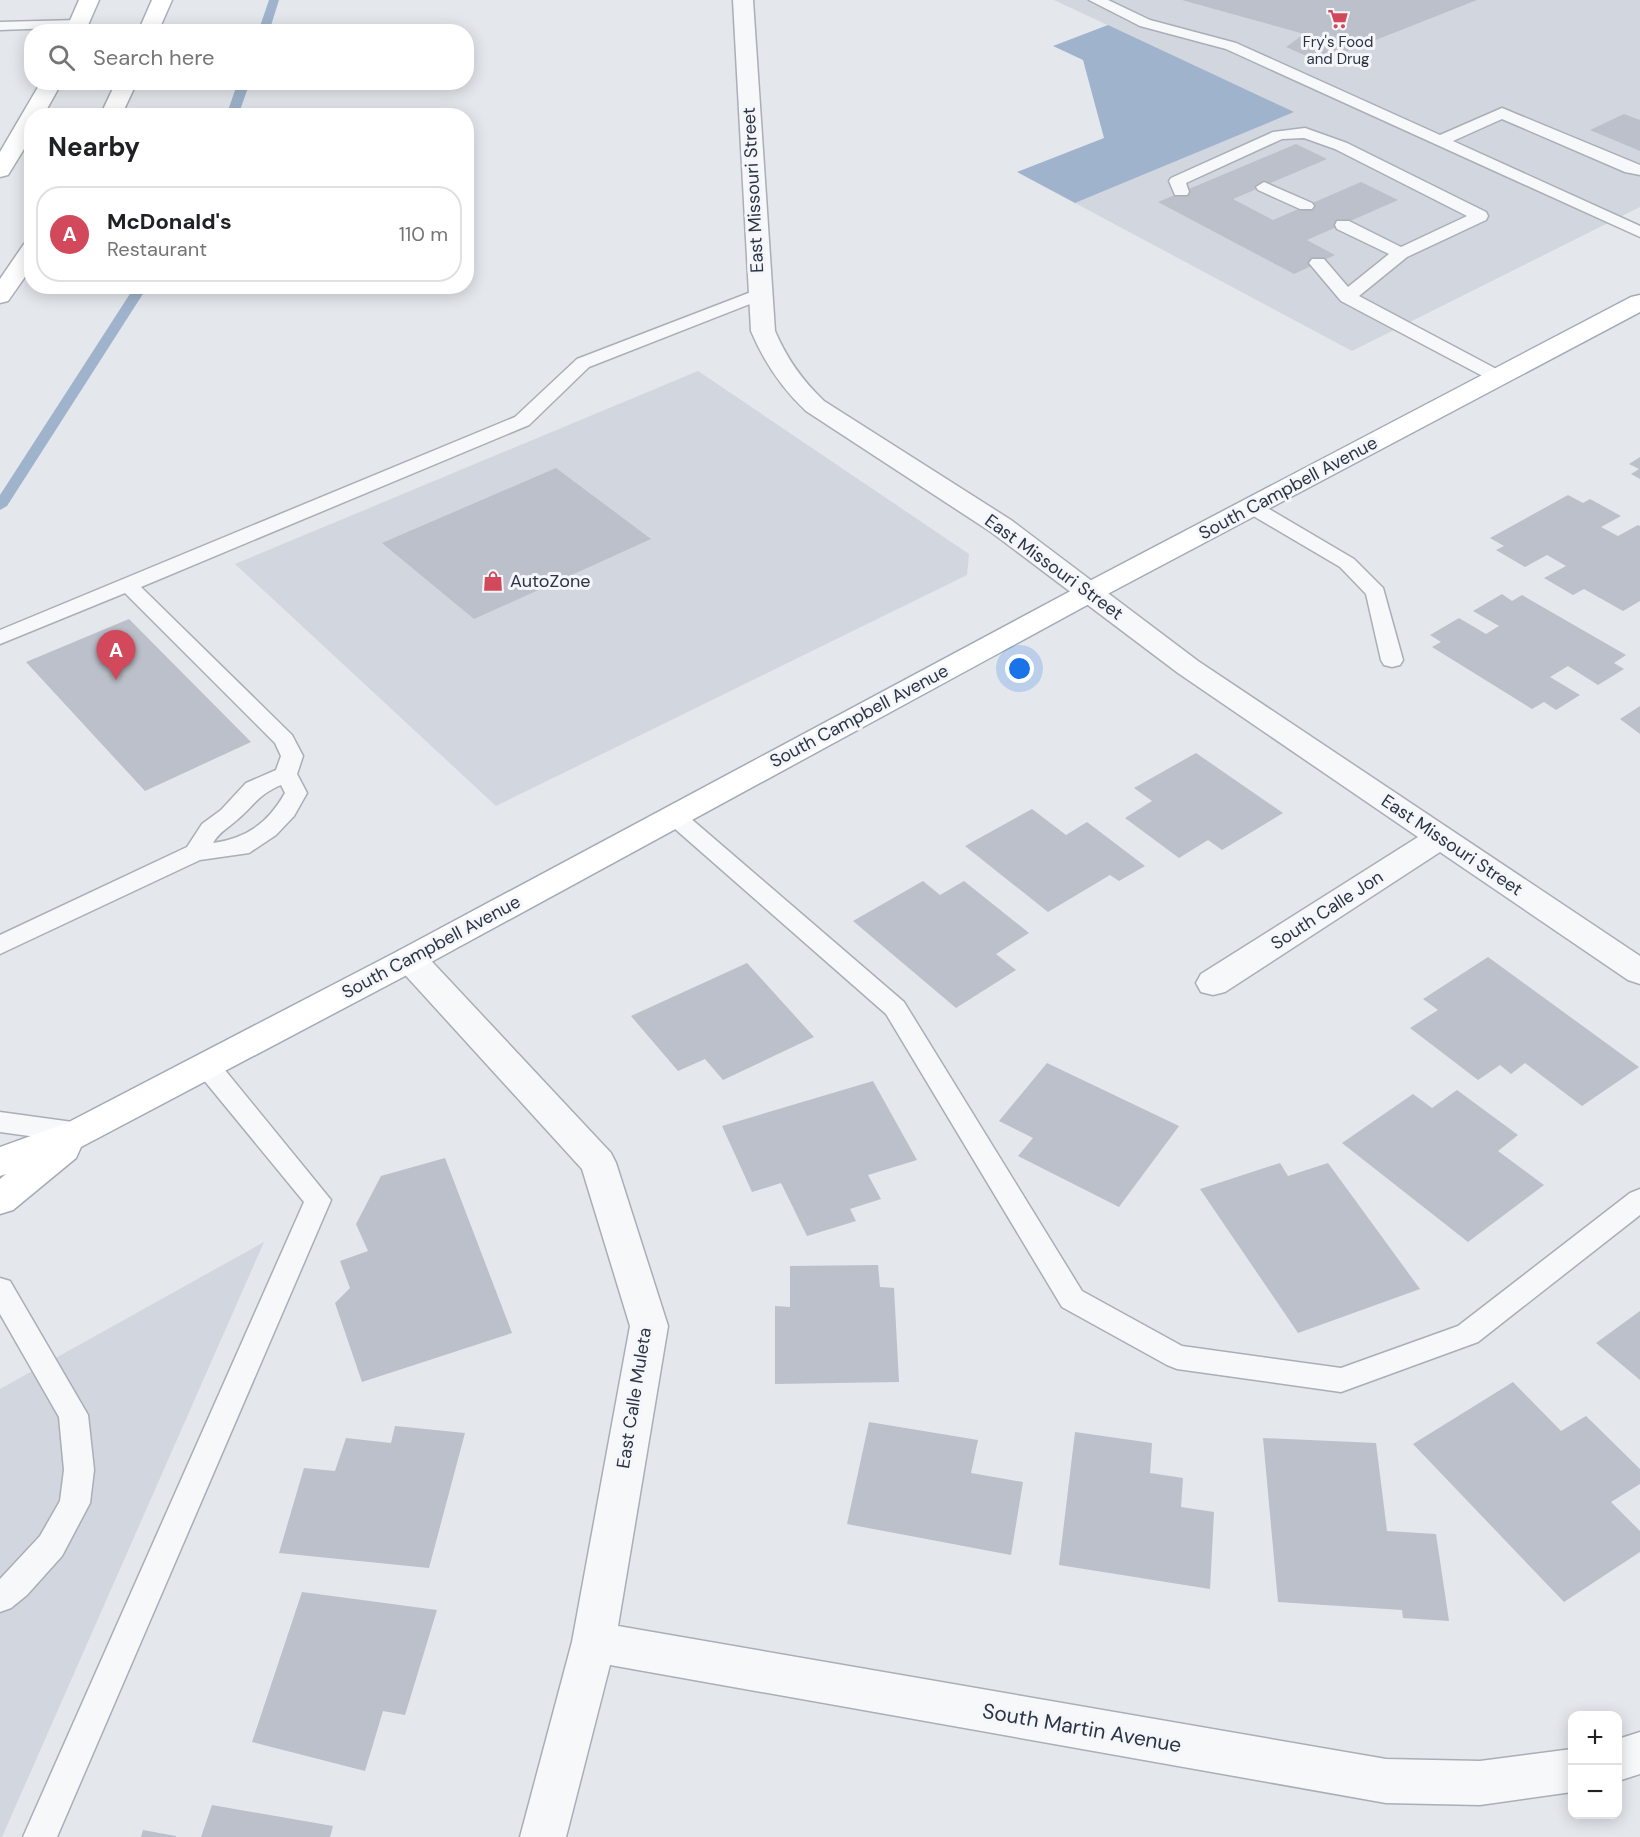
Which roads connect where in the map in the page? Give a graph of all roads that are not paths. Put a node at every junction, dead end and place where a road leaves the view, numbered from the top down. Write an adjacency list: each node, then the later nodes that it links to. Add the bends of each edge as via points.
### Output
1 (89, 0): 5 (main road)
2 (162, 0): 6 (main road)
3 (743, 0): 27 (street, East Missouri Street)
4 (1096, 0): 14 (lane, via 1145,22 1231,46)
5 (78, 24)
6 (152, 24)
7 (0, 26): 8 (lane)
8 (24, 27)
9 (47, 90): 11 (main road)
10 (123, 90): 12 (main road)
11 (37, 108)
12 (114, 108)
13 (24, 129): 16 (main road)
14 (1440, 141): 17 (lane, via 1502,114); 23 (lane)
15 (1215, 162): 18 (lane); 20 (lane, via 1177,181); 24 (lane, via 1279,135 1305,133 1341,146 1480,216)
16 (1, 168)
17 (1640, 170)
18 (1232, 171)
19 (1264, 187): 21 (lane)
20 (1181, 192)
21 (1306, 206)
22 (1343, 225): 24 (lane)
23 (1640, 232)
24 (1401, 253): 29 (lane)
25 (24, 261): 28 (main road)
26 (1318, 263): 29 (lane)
27 (759, 294): 33 (lane, via 583,363 522,421); 34 (street, East Missouri Street, via 763,331 771,352 793,386 815,406 1001,526)
28 (0, 296)
29 (1347, 297): 31 (lane)
30 (1640, 303): 31 (main road, South Campbell Avenue)
31 (1498, 377): 32 (main road, South Campbell Avenue)
32 (1252, 507): 34 (main road, South Campbell Avenue); 36 (lane, via 1347,563 1376,592)
33 (128, 584): 35 (lane); 37 (lane, via 284,740 292,756)
34 (1090, 592): 38 (main road, South Campbell Avenue); 39 (street, East Missouri Street, via 1188,667)
35 (0, 638)
36 (1392, 660)
37 (286, 774): 40 (lane, via 254,788 210,829); 40 (lane, via 296,793 268,830 241,847)
38 (674, 816): 42 (main road, South Campbell Avenue); 50 (lane, via 895,1008 1072,1299 1177,1357 1341,1380 1468,1334)
39 (1441, 837): 43 (street, East Missouri Street); 44 (street, South Calle Jon)
40 (195, 853): 41 (lane)
41 (0, 945)
42 (410, 959): 45 (main road, South Campbell Avenue); 53 (street, East Calle Muleta, via 598,1163 649,1326)
43 (1640, 972)
44 (1213, 983)
45 (207, 1066): 47 (main road, South Campbell Avenue); 57 (lane, via 318,1200)
46 (0, 1122): 47 (lane)
47 (80, 1133): 48 (main road, South Campbell Avenue); 49 (main road, South Campbell Avenue)
48 (0, 1162)
49 (0, 1200)
50 (1640, 1200)
51 (0, 1289): 52 (lane, via 73,1415 80,1470 75,1503 51,1546 16,1586)
52 (0, 1598)
53 (594, 1642): 56 (street, South Martin Avenue, via 1386,1781 1480,1783); 58 (street, East Calle Muleta)
54 (1640, 1753): 55 (street)
55 (1622, 1758)
56 (1568, 1772)
57 (40, 1837)
58 (543, 1837)

